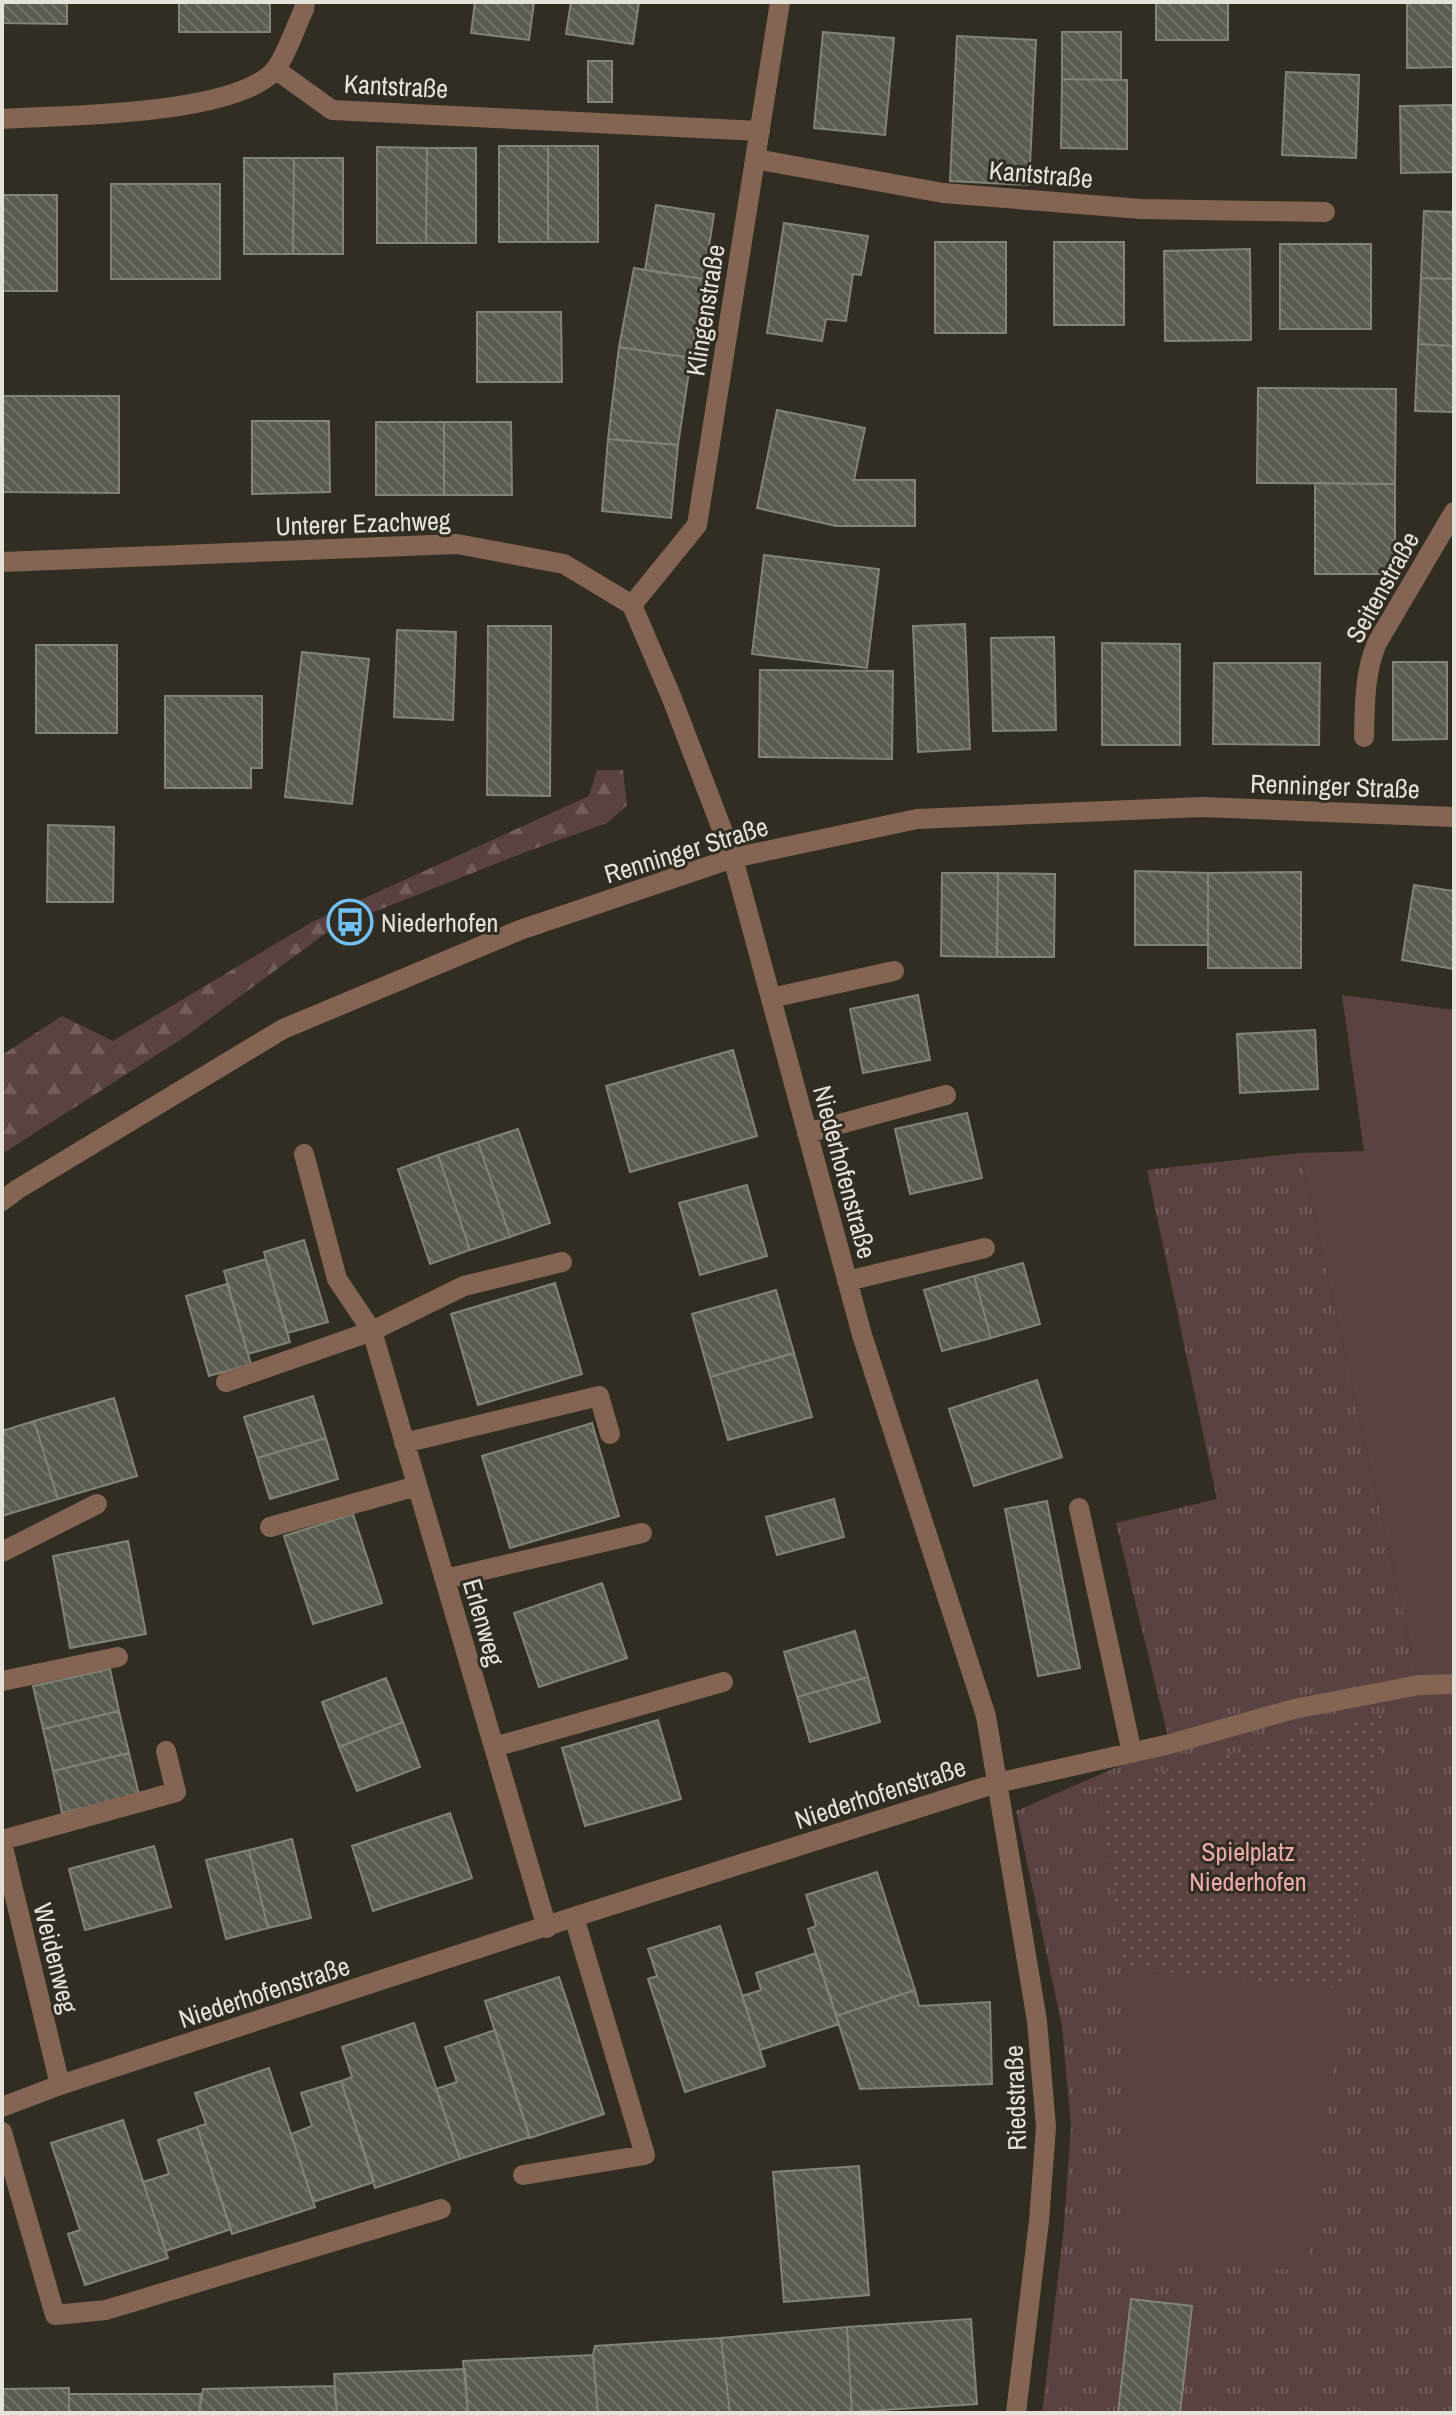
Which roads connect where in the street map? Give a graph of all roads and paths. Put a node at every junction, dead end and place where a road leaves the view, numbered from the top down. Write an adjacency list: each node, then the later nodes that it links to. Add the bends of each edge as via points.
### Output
1 (305, 2): 3 (street)
2 (780, 2): 5 (street, Klingenstraße)
3 (275, 69): 4 (street, via 247,90 190,106); 5 (street, Kantstraße, via 332,110)
4 (2, 119)
5 (760, 131): 6 (street, Klingenstraße)
6 (755, 159): 7 (street, Kantstraße, via 943,193 1141,209); 10 (street, Klingenstraße, via 697,525)
7 (1325, 212)
8 (1454, 512): 11 (street, Seitenstraße, via 1377,643 1365,686)
9 (2, 562): 10 (street, Unterer Ezachweg, via 457,544 564,564)
10 (632, 605): 13 (street)
11 (1364, 737)
12 (1454, 817): 13 (street, Renninger Straße, via 1202,807 917,819)
13 (733, 858): 15 (street, Niederhofenstraße); 19 (street, Renninger Straße, via 520,930 283,1029)
14 (894, 971): 15 (street)
15 (771, 998): 17 (street, Niederhofenstraße)
16 (946, 1095): 17 (street)
17 (807, 1133): 22 (street, Niederhofenstraße)
18 (304, 1154): 23 (street, Erlenweg, via 337,1279)
19 (2, 1201)
20 (985, 1248): 22 (street)
21 (562, 1262): 23 (street, via 464,1286)
22 (847, 1281): 41 (street, Niederhofenstraße, via 986,1716)
23 (372, 1331): 24 (street); 26 (street, Erlenweg)
24 (226, 1382)
25 (610, 1434): 26 (street, via 599,1396)
26 (404, 1443): 27 (street, Erlenweg)
27 (417, 1486): 30 (street); 33 (street, Erlenweg)
28 (97, 1504): 32 (street)
29 (1079, 1508): 40 (street)
30 (270, 1527)
31 (642, 1533): 33 (street)
32 (2, 1552)
33 (445, 1579): 38 (street, Erlenweg)
34 (118, 1657): 35 (street)
35 (2, 1681)
36 (723, 1682): 38 (street)
37 (1454, 1684): 40 (street, via 1419,1685 1294,1709)
38 (494, 1747): 44 (street, Erlenweg)
39 (166, 1751): 42 (street, via 176,1792)
40 (1132, 1753): 41 (street)
41 (997, 1783): 43 (street, Niederhofenstraße); 50 (street, Riedstraße, via 1037,2021 1046,2127)
42 (2, 1841): 45 (street, Weidenweg)
43 (574, 1917): 44 (street, Niederhofenstraße); 48 (street, via 645,2155)
44 (547, 1928): 45 (street, Niederhofenstraße)
45 (60, 2085): 46 (street, Niederhofenstraße)
46 (2, 2107)
47 (2, 2132): 49 (street, via 55,2315 106,2310)
48 (523, 2175)
49 (441, 2209)
50 (1016, 2413)

